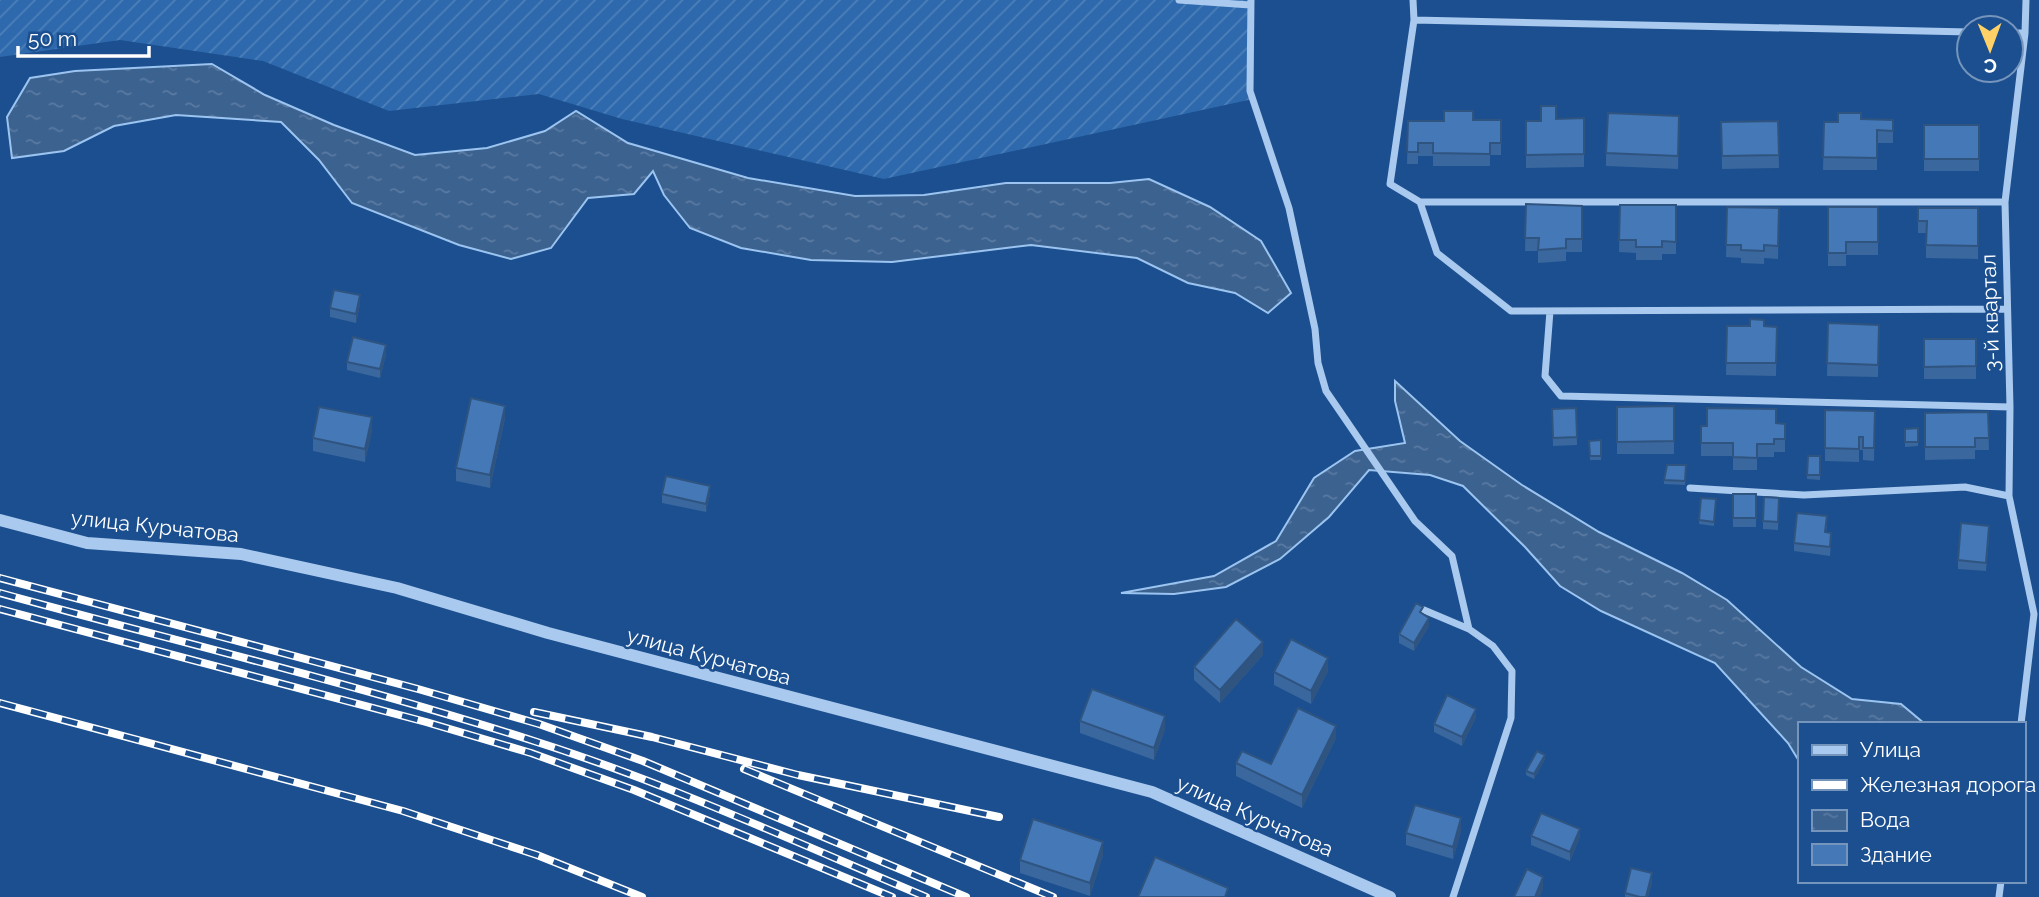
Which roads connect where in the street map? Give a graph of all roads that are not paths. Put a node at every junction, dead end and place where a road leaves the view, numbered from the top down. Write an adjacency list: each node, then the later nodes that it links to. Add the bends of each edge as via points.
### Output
1 (1178, 0): 4 (street)
2 (1413, 0): 5 (street)
3 (2026, 0): 7 (street, 3-й квартал)
4 (1251, 3): 19 (street, via 1250,91 1289,208 1326,391 1415,522 1452,556)
5 (1414, 20): 6 (street); 9 (street, via 1390,184)
6 (1955, 32)
7 (2025, 33)
8 (2019, 84): 10 (street, 3-й квартал)
9 (1420, 202): 10 (street); 12 (street, via 1437,253 1511,311)
10 (2005, 202): 11 (street, 3-й квартал)
11 (2007, 309): 12 (street); 13 (street, 3-й квартал)
12 (1550, 311): 13 (street, via 1545,376 1561,396)
13 (2010, 407): 15 (street, 3-й квартал)
14 (1690, 488): 15 (street, via 1804,495 1965,487)
15 (2009, 496): 18 (street, 3-й квартал)
16 (0, 520): 21 (street, улица Курчатова, via 87,543 241,554 397,588 548,633 1152,792)
17 (1424, 610): 19 (street)
18 (2036, 610): 20 (street, 3-й квартал)
19 (1469, 629): 22 (street, via 1493,646 1512,671 1511,718)
20 (2021, 722)
21 (1390, 897)
22 (1453, 897)

